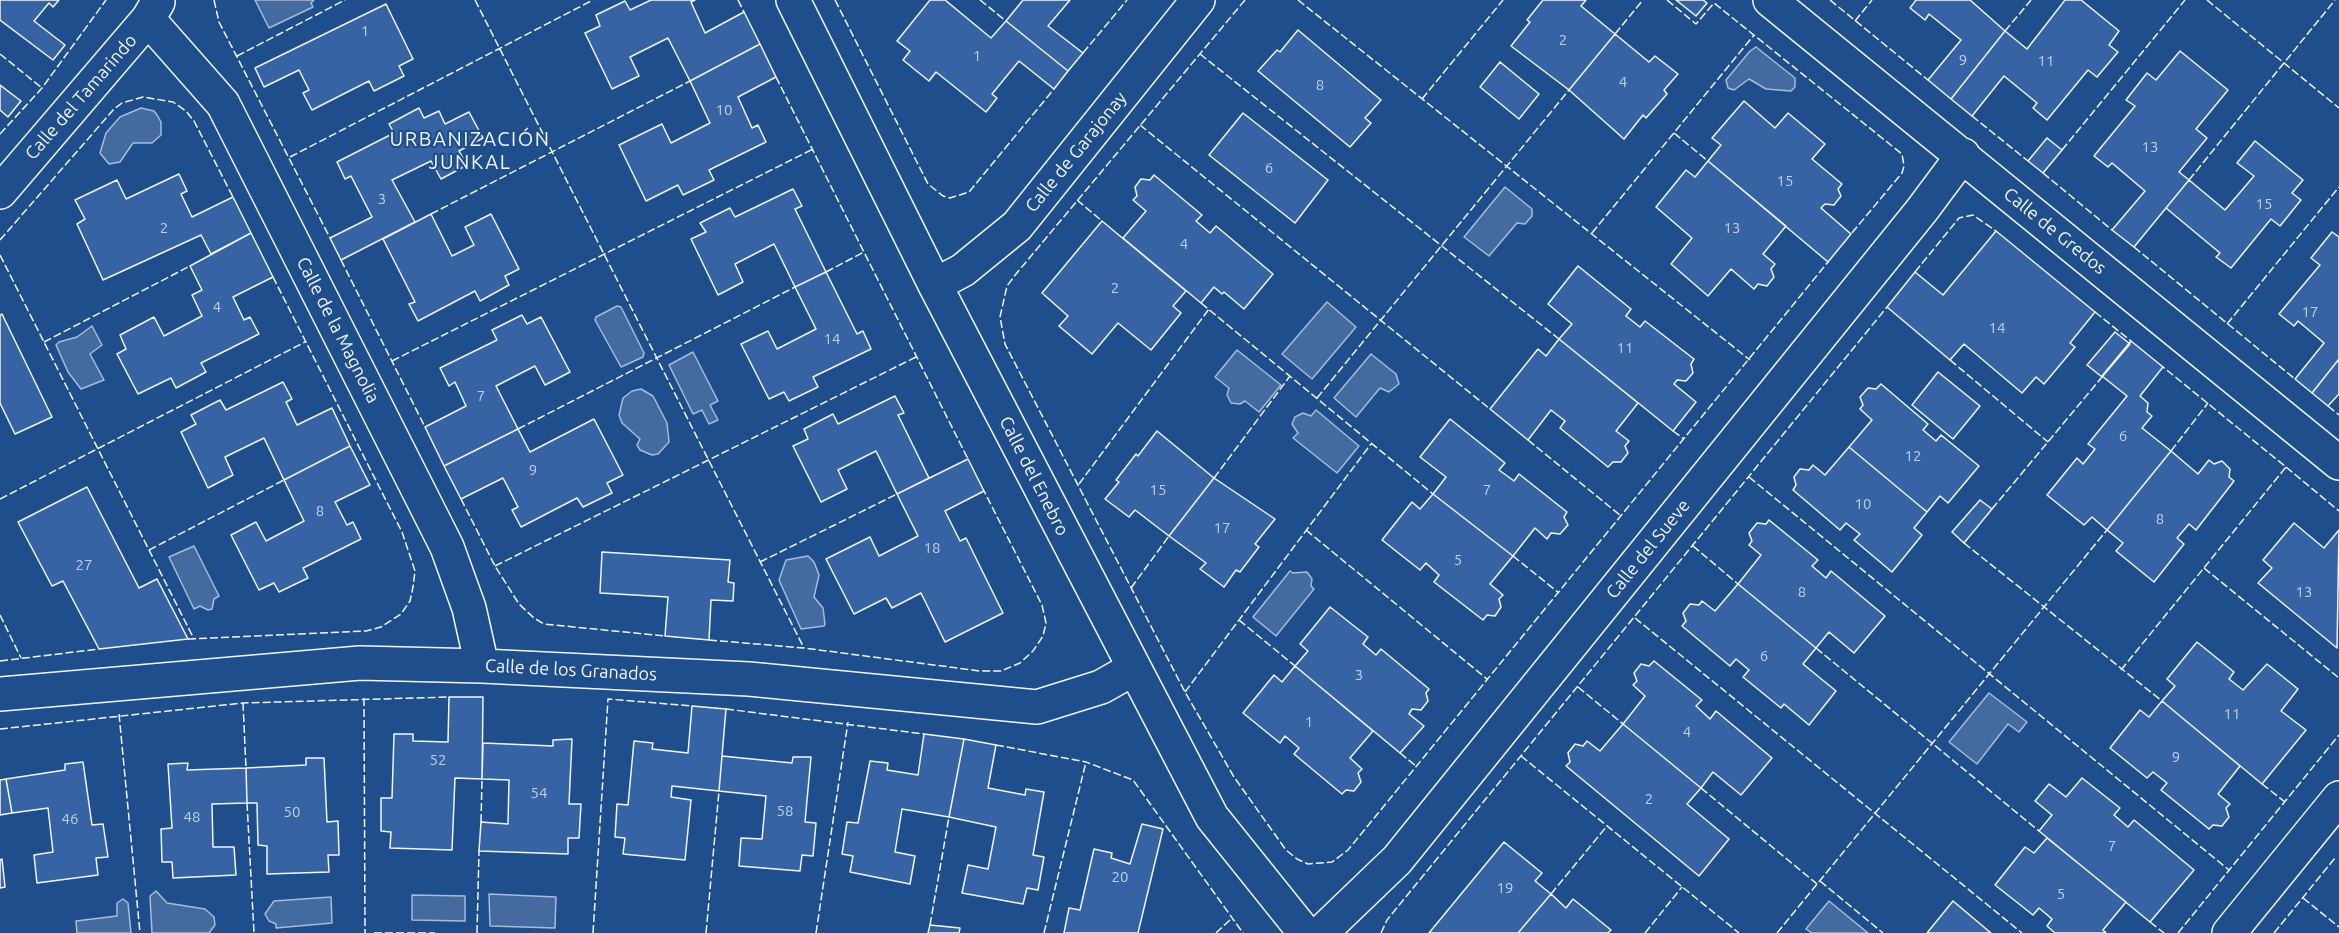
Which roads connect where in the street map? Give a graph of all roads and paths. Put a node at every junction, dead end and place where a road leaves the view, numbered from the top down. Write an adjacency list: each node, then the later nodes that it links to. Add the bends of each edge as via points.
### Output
1 (793, 0): 7 (street, Calle del Enebro)
2 (1198, 0): 7 (street, Calle de Garajonay, via 1017,226 963,270)
3 (1770, 0): 5 (street, Calle de Gredos)
4 (154, 10): 6 (street, Calle del Tamarindo); 9 (street, Calle de la Magnolia, via 223,104 447,547 469,608)
5 (1963, 155): 8 (street, Calle de Gredos); 14 (street, Calle del Sueve, via 1397,860)
6 (0, 192)
7 (935, 285): 10 (street, Calle del Enebro)
8 (2339, 463)
9 (482, 666): 10 (street, Calle de los Granados, via 749,679 1038,707 1101,687); 11 (street, Calle de los Granados, via 360,663)
10 (1133, 669): 13 (street, Calle del Enebro, via 1212,817)
11 (0, 694)
12 (2339, 798): 15 (street)
13 (1305, 933)
14 (1321, 933)
15 (2229, 933)

